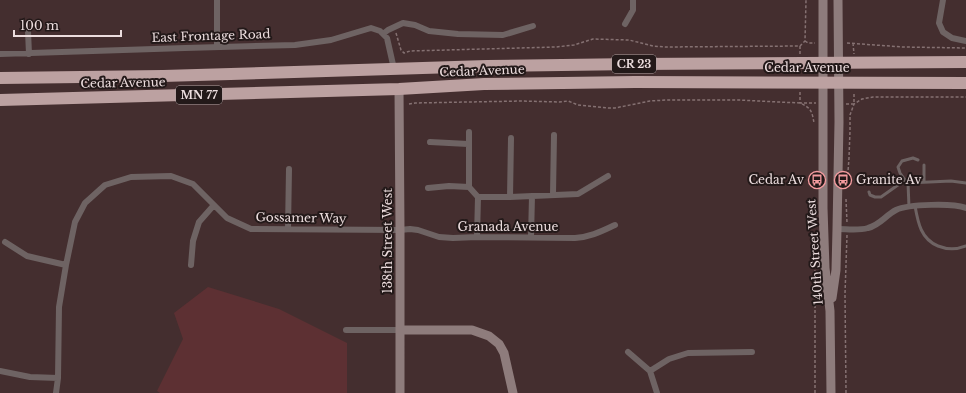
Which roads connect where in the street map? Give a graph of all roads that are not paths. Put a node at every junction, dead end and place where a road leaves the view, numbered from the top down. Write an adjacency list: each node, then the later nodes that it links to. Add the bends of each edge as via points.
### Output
1 (217, 0): 11 (street)
2 (633, 0): 6 (street, via 633,10)
3 (823, 0): 15 (street, 140th Street West)
4 (838, 0): 16 (street, 140th Street West)
5 (943, 0): 10 (street, via 939,23 943,32 952,38)
6 (625, 24)
7 (533, 26): 9 (street, via 503,35 458,34 428,31 402,23 388,30)
8 (28, 31): 13 (street)
9 (385, 36): 11 (street, East Frontage Road, via 371,28 331,40 295,45); 17 (street)
10 (966, 41)
11 (217, 47): 13 (street, East Frontage Road)
12 (0, 54): 13 (street, East Frontage Road)
13 (29, 54)
14 (966, 62): 16 (highway, Cedar Avenue / CR 23)
15 (823, 63): 16 (highway, Cedar Avenue / CR 23); 17 (highway, Cedar Avenue / CR 23, via 604,64); 19 (street, 140th Street West)
16 (839, 63): 20 (street, 140th Street West)
17 (394, 69): 18 (highway, Cedar Avenue / MN 77)
18 (0, 78)
19 (823, 82): 20 (highway, Cedar Avenue / CR 23); 22 (highway, Cedar Avenue / CR 23, via 484,84); 56 (street, 140th Street West, via 823,208)
20 (839, 82): 21 (highway, Cedar Avenue / CR 23); 48 (street, 140th Street West)
21 (966, 83)
22 (399, 90): 23 (highway, Cedar Avenue / MN 77); 49 (street, 138th Street West)
23 (0, 100)
24 (468, 132): 28 (street)
25 (554, 135): 39 (street)
26 (511, 138): 42 (street)
27 (430, 142): 28 (street)
28 (468, 144): 36 (street)
29 (918, 160): 33 (lane, via 913,158 902,161 898,167)
30 (924, 165): 34 (lane)
31 (289, 169): 47 (street)
32 (608, 176): 39 (street, via 578,194)
33 (906, 181): 34 (lane); 38 (lane, via 881,196 875,197); 44 (lane)
34 (924, 182): 35 (lane)
35 (966, 183)
36 (469, 186): 37 (street); 41 (street)
37 (428, 188)
38 (869, 192)
39 (553, 194): 40 (street)
40 (532, 196): 42 (street); 51 (street)
41 (478, 197): 42 (street); 50 (street)
42 (510, 197)
43 (214, 205): 47 (street, Gossamer Way, via 227,218 251,229); 54 (street, Gossamer Way, via 193,184 171,176 131,177 105,185 85,203 75,222); 55 (street, via 199,222 193,241)
44 (912, 206): 45 (street); 48 (street, via 897,210 871,228); 53 (lane, via 921,230 932,243 946,249)
45 (966, 208)
46 (615, 225): 51 (street, Granada Avenue, via 582,238)
47 (288, 229): 49 (street, Gossamer Way)
48 (837, 229): 56 (street, 140th Street West, via 836,270)
49 (400, 230): 50 (street, Granada Avenue, via 418,230 446,238); 58 (street, 138th Street West)
50 (477, 237): 51 (street, Granada Avenue)
51 (531, 237)
52 (5, 242): 54 (street, via 26,256)
53 (966, 246)
54 (66, 265): 63 (street, Gossamer Way, via 59,307)
55 (191, 265)
56 (830, 311): 68 (street, 140th Street West)
57 (346, 330): 58 (street)
58 (400, 330): 65 (street, 138th Street West); 66 (street, via 472,330 490,336 504,353)
59 (628, 352): 62 (street)
60 (752, 352): 62 (street, via 688,353 669,359)
61 (0, 371): 63 (street, via 30,377)
62 (650, 371): 67 (street)
63 (58, 378): 64 (street, Gossamer Way)
64 (56, 393)
65 (400, 393)
66 (513, 393)
67 (658, 393)
68 (831, 393)

